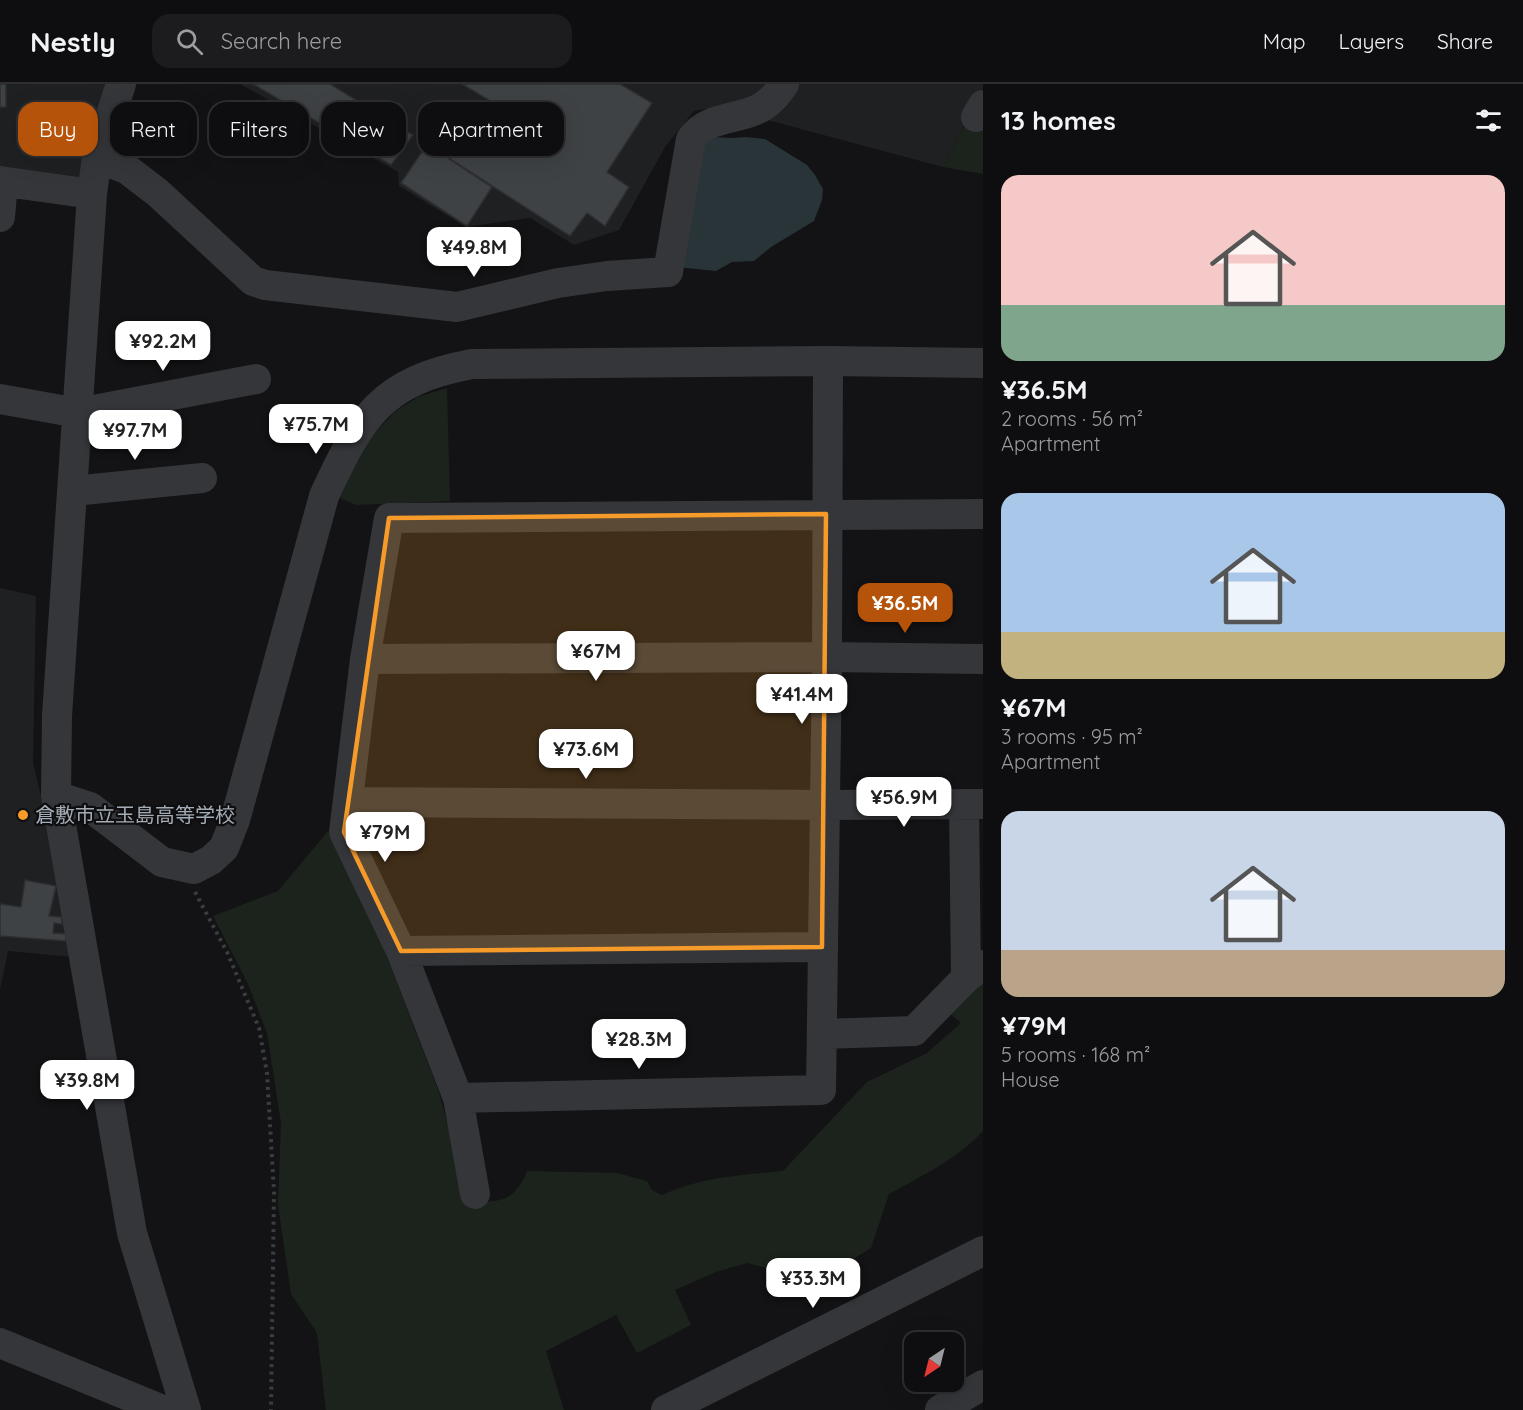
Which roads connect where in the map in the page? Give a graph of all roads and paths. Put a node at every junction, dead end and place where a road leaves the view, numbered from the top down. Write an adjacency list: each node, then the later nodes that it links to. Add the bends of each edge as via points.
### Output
1 (121, 84): 3 (street)
2 (784, 84): 3 (street, via 763,107 707,125 691,140 668,272 558,283 457,307 254,281 158,193 128,170)
3 (97, 157): 5 (street)
4 (1, 181): 5 (street); 6 (street)
5 (92, 194): 11 (street)
6 (0, 217)
7 (828, 361): 8 (street); 14 (street); 23 (street, via 472,364 414,380 392,394 364,419 346,447 324,496 224,848 194,868)
8 (983, 363)
9 (256, 379): 11 (street)
10 (0, 399): 11 (street)
11 (78, 413): 13 (street)
12 (202, 478): 13 (street)
13 (73, 491): 19 (street, via 57,716)
14 (826, 514): 15 (street); 16 (street); 17 (street, via 389,518)
15 (983, 514)
16 (826, 657): 17 (street); 18 (street); 22 (street)
17 (365, 659): 20 (street)
18 (983, 659)
19 (56, 796): 23 (street, via 90,807 162,862); 34 (street, via 132,1233)
20 (348, 802): 22 (street); 25 (street, via 344,832)
21 (973, 804): 22 (street); 26 (street)
22 (825, 805): 24 (street)
23 (178, 865): 35 (path, via 227,952 259,1028 267,1073 274,1192)
24 (822, 948): 25 (street); 27 (street)
25 (401, 951): 28 (street)
26 (974, 972): 27 (street, via 914,1031)
27 (822, 1034): 28 (street, via 821,1090)
28 (458, 1098): 29 (street)
29 (475, 1194)
30 (983, 1252): 36 (street)
31 (2, 1349): 33 (street)
32 (983, 1385): 37 (street)
33 (163, 1410)
34 (186, 1410)
35 (271, 1410)
36 (666, 1410)
37 (940, 1410)

